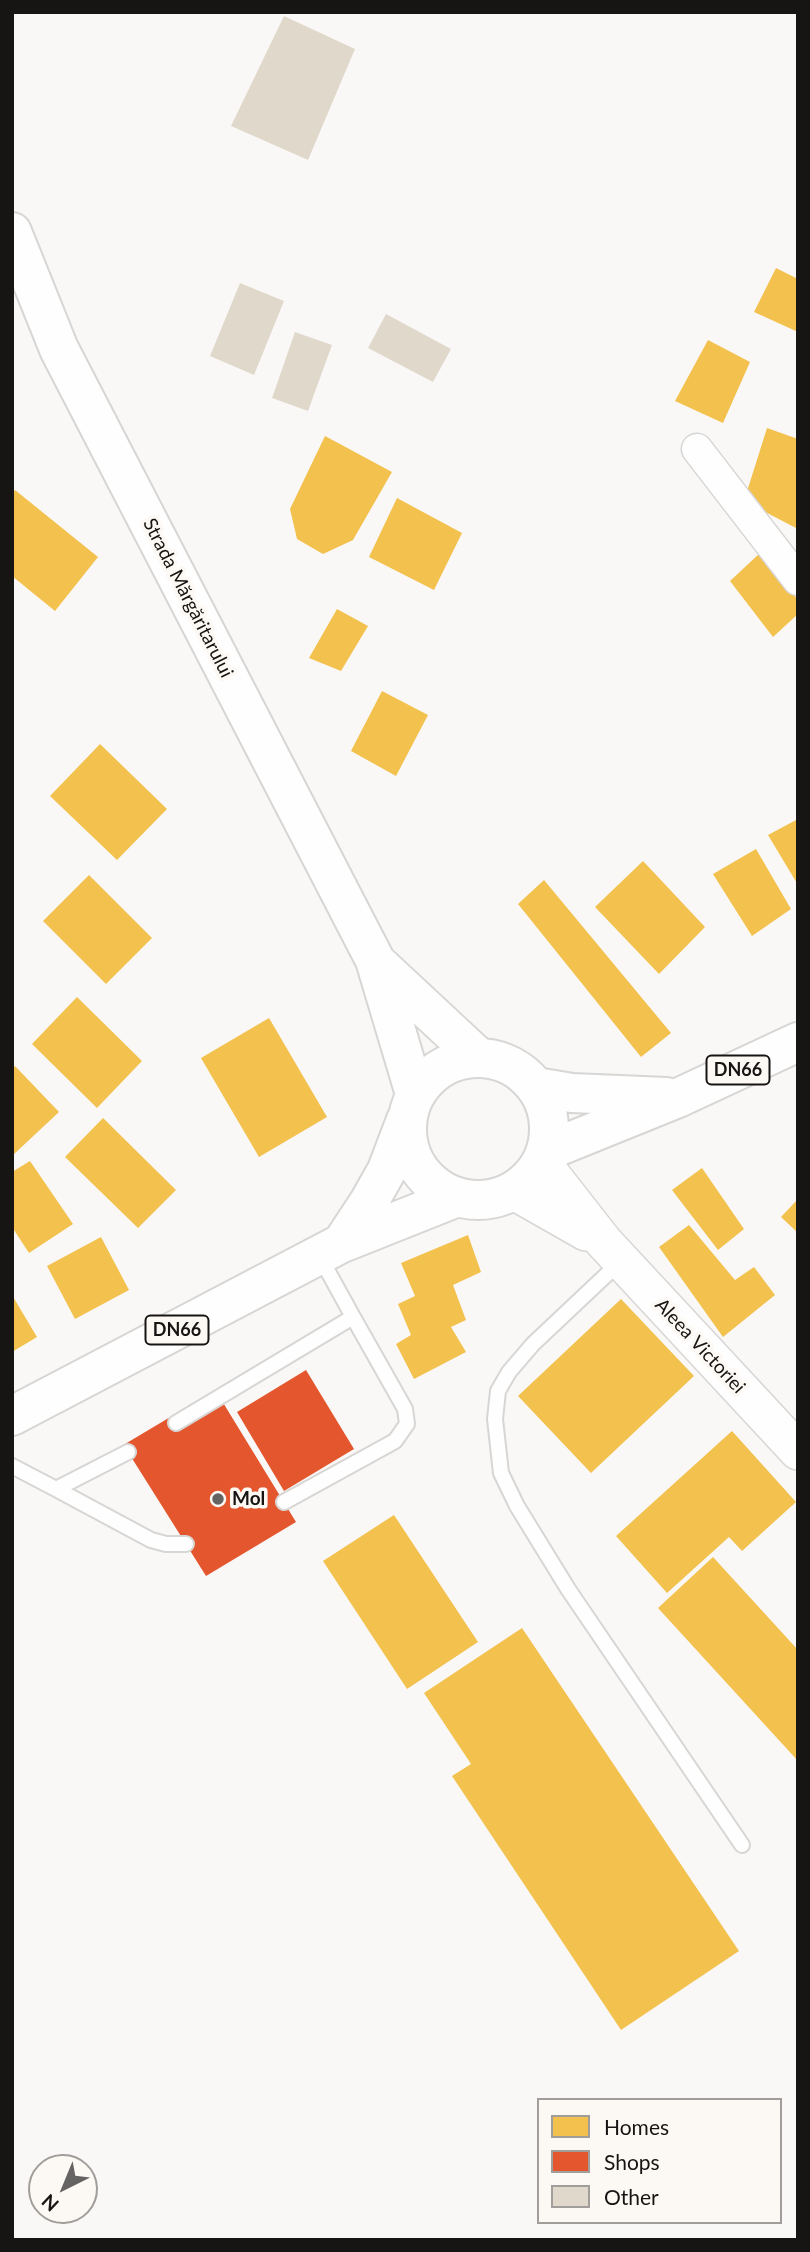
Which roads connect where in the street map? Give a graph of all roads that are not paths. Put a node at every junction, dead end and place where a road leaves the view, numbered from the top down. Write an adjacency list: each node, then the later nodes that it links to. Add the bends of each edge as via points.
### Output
1 (16, 259): 4 (main road, Strada Mărgăritarului, via 93,418)
2 (697, 449): 3 (street)
3 (798, 580)
4 (375, 960): 6 (main road, Strada Mărgăritarului); 9 (main road, Strada Mărgăritarului)
5 (798, 1042): 8 (main road, DN66)
6 (478, 1057): 7 (main road, DN66, via 520,1071); 9 (main road, DN66, via 453,1062 430,1075)
7 (536, 1087): 8 (main road, DN66); 10 (main road, via 550,1129)
8 (678, 1098): 10 (main road, DN66)
9 (410, 1107): 12 (main road, via 407,1144 416,1167 433,1186); 13 (main road, DN66, via 381,1181)
10 (544, 1157): 11 (main road, DN66, via 530,1179); 14 (street, Aleea Victoriei)
11 (514, 1191): 12 (main road, DN66, via 495,1199); 14 (street, Aleea Victoriei)
12 (455, 1198): 13 (main road, DN66)
13 (330, 1250): 15 (lane); 16 (main road, DN66)
14 (612, 1251): 18 (street, Aleea Victoriei); 24 (lane, via 498,1391 495,1419 501,1473 568,1589)
15 (353, 1317): 17 (lane); 22 (lane, via 405,1409 407,1424 395,1441)
16 (12, 1416)
17 (176, 1423)
18 (798, 1451)
19 (128, 1452): 21 (lane)
20 (12, 1466): 21 (lane)
21 (57, 1489): 23 (lane, via 151,1540)
22 (284, 1502)
23 (186, 1544)
24 (742, 1845)

